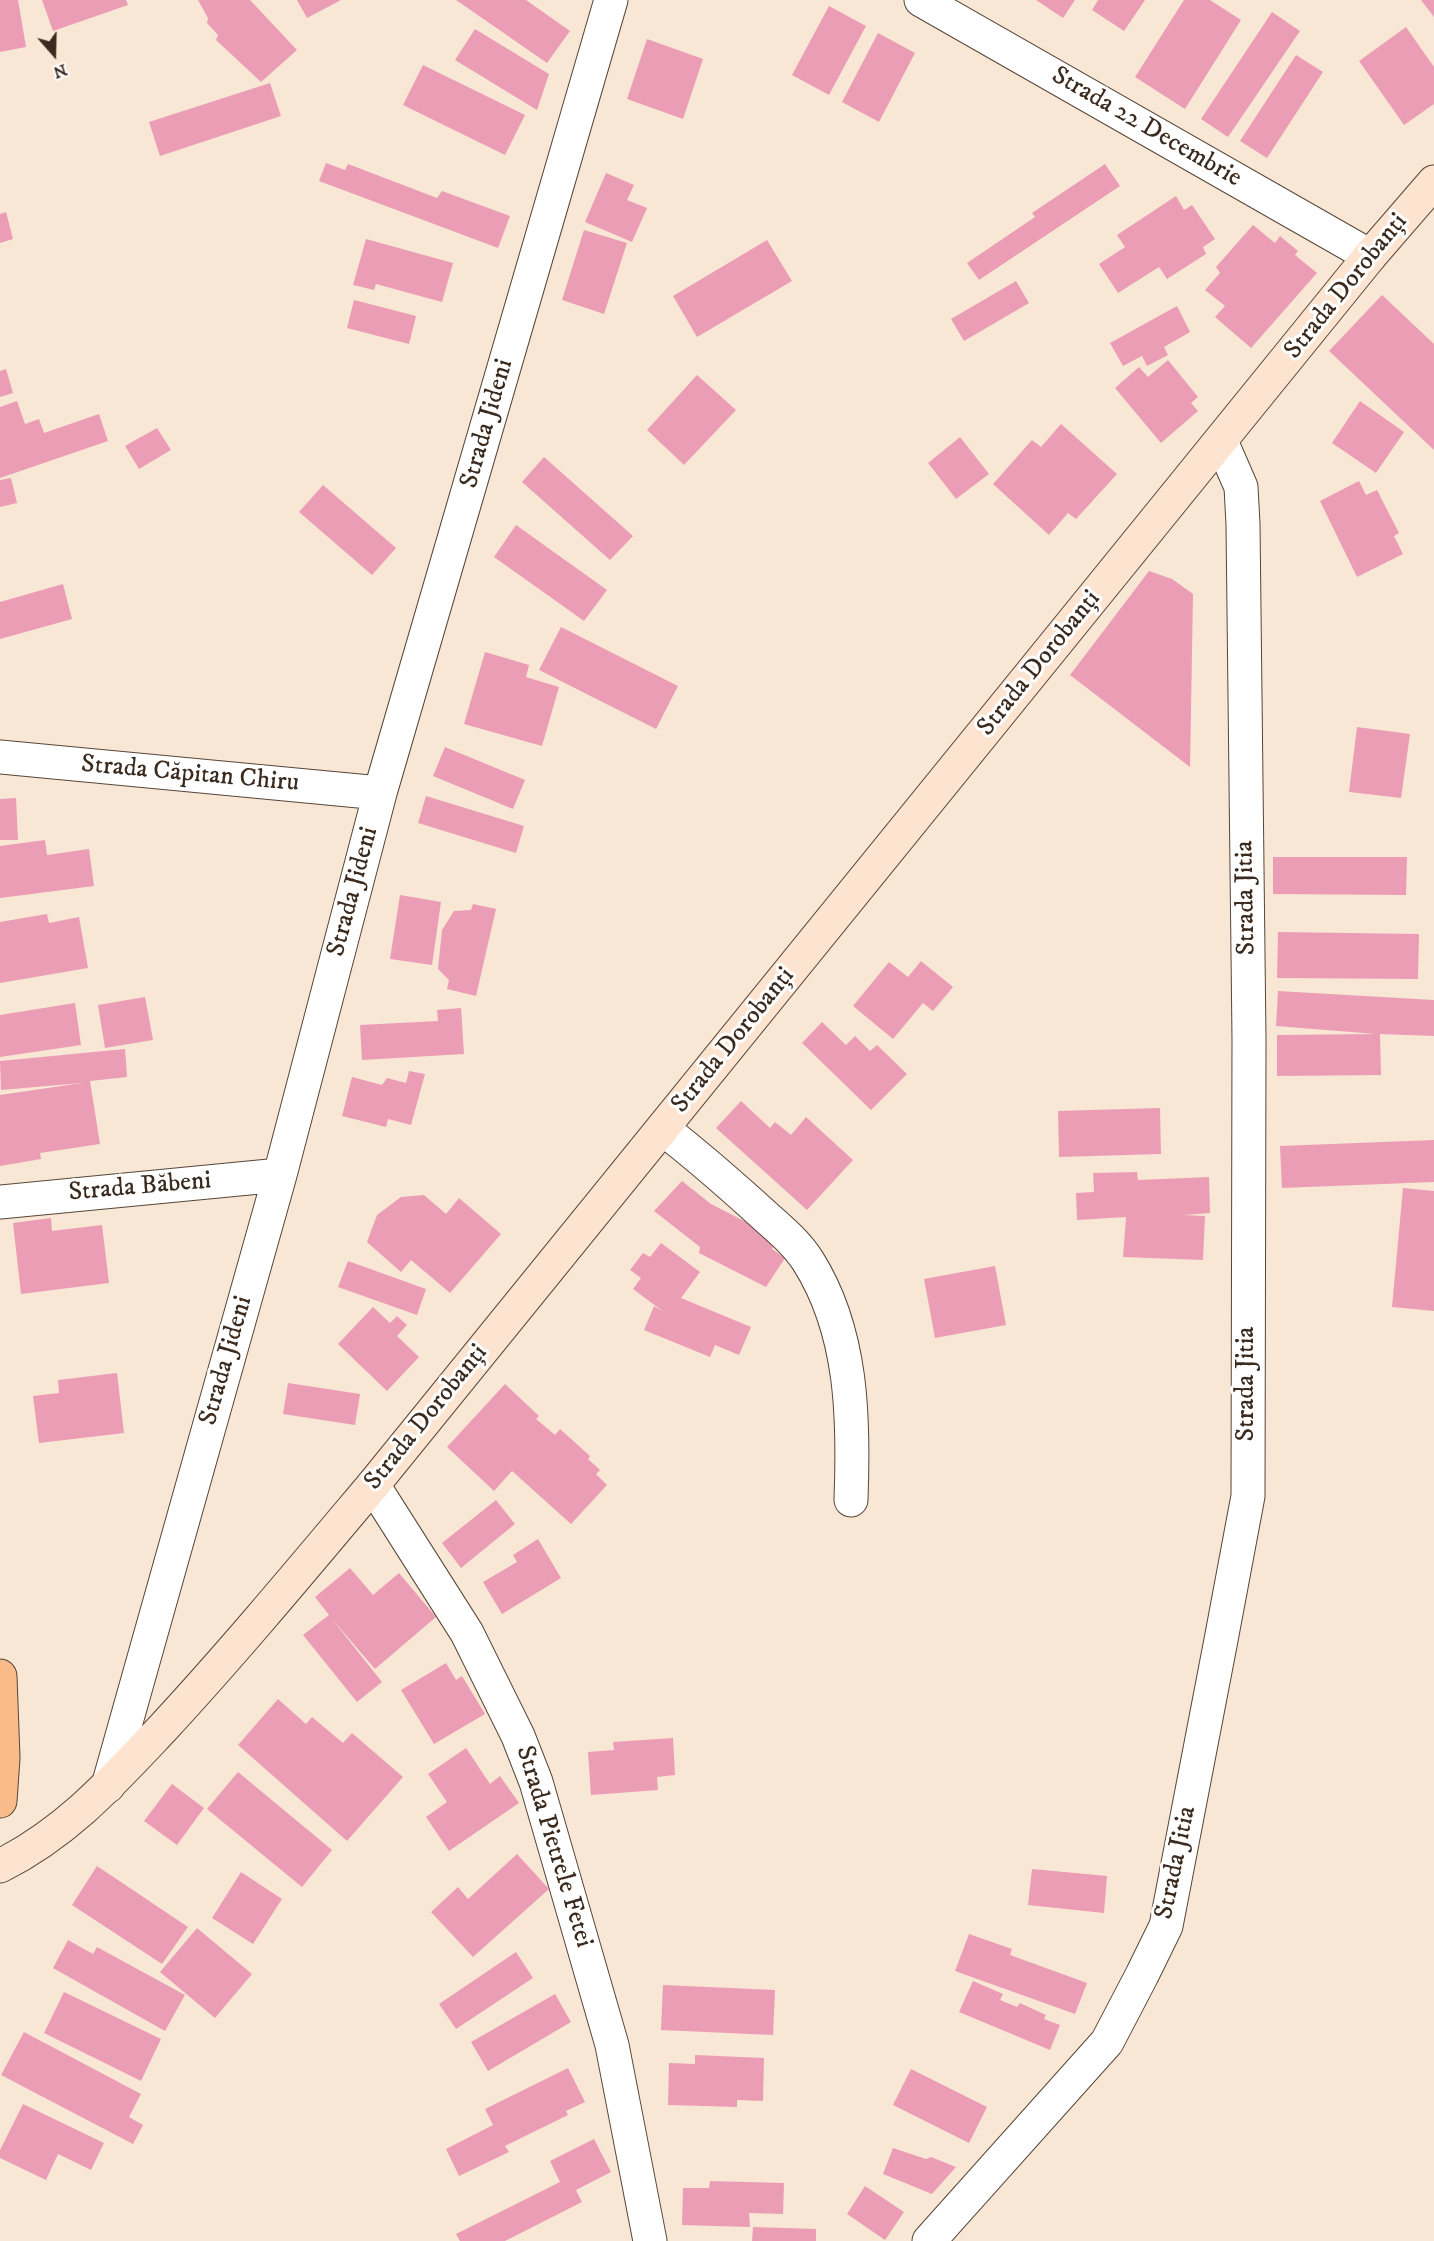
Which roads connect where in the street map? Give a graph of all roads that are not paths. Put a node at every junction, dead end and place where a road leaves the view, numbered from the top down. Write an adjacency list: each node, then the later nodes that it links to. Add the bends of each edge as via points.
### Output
1 (611, 0): 7 (street, Strada Jideni)
2 (921, 0): 4 (street, Strada 22 Decembrie)
3 (1434, 182): 4 (main road, Strada Dorobanți)
4 (1370, 256): 5 (main road, Strada Dorobanți)
5 (1221, 441): 8 (main road, Strada Dorobanți); 18 (street, Strada Jitia, via 1241,487 1243,524 1249,1039 1248,1496 1166,1926 1107,2042)
6 (0, 757): 7 (street, Strada Căpitan Chiru)
7 (380, 793): 9 (street, Strada Jideni)
8 (663, 1129): 11 (main road, Strada Dorobanți); 12 (street, via 790,1239 808,1261 839,1330 848,1377 854,1443)
9 (280, 1175): 10 (street, Strada Băbeni); 14 (street, Strada Jideni)
10 (0, 1202)
11 (373, 1485): 14 (main road, Strada Dorobanți, via 203,1685); 17 (street, Strada Pietrele Fetei, via 467,1633 536,1782 612,2045)
12 (851, 1500)
13 (0, 1676): 15 (main road)
14 (108, 1786): 16 (main road, Strada Dorobanți, via 35,1848)
15 (0, 1802)
16 (0, 1866)
17 (650, 2241)
18 (929, 2241)

